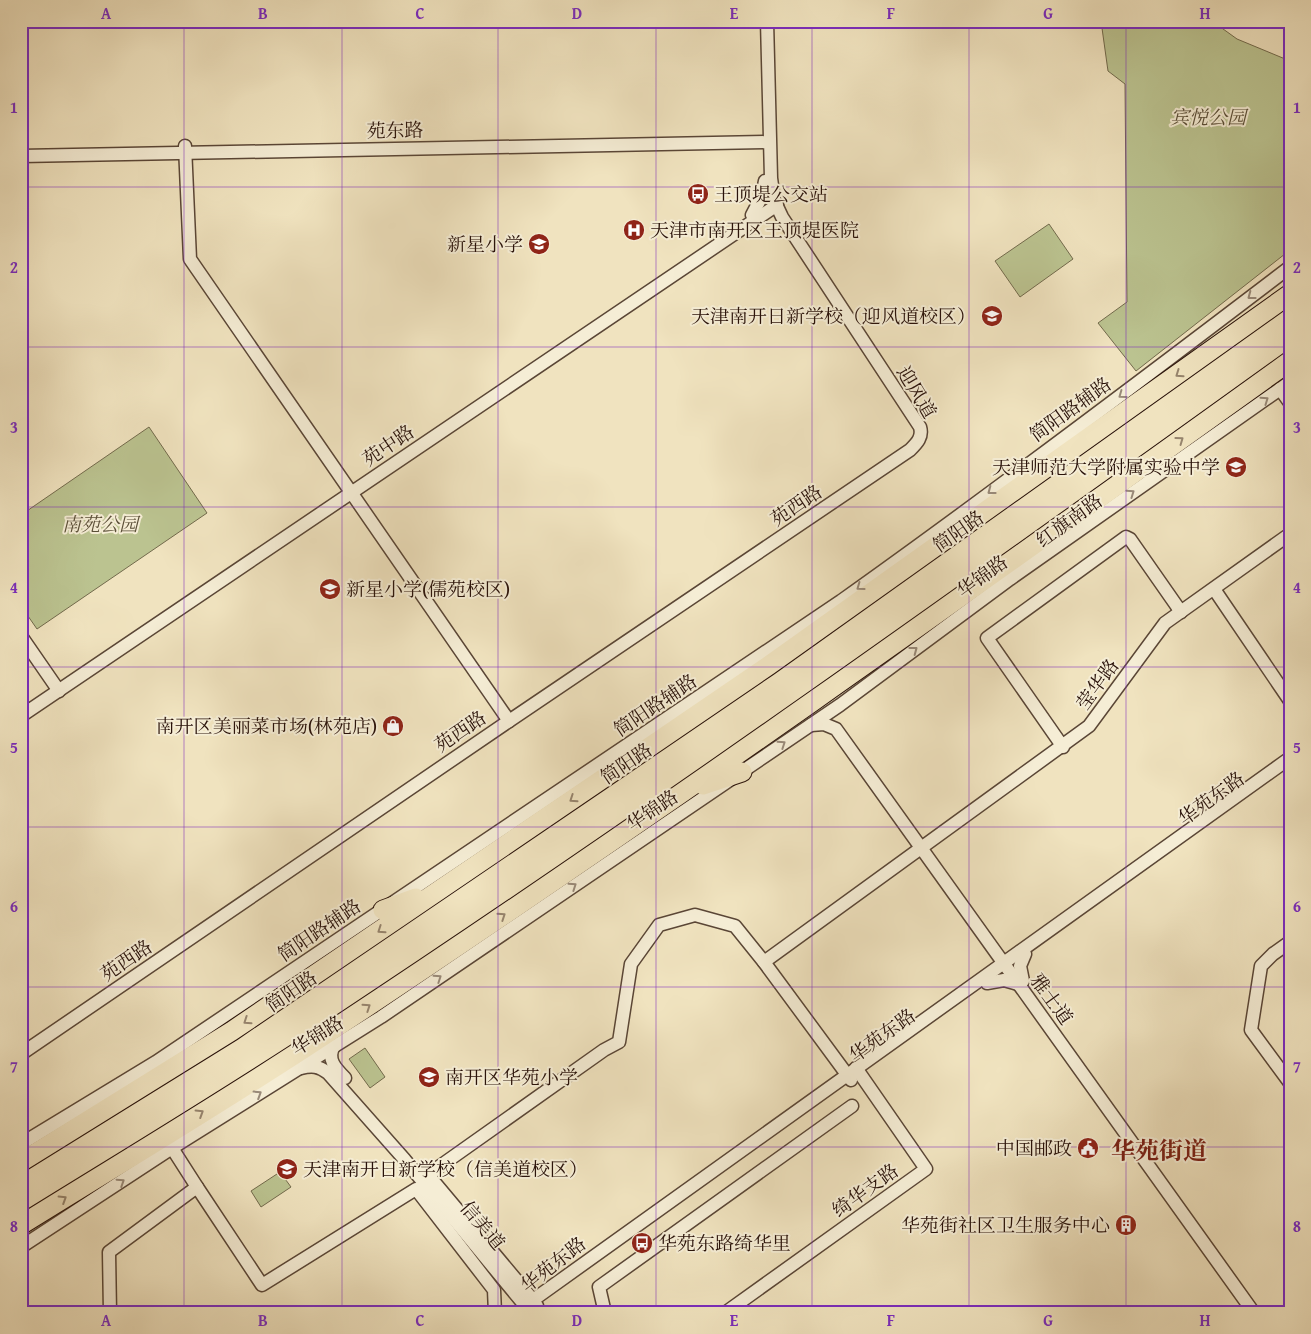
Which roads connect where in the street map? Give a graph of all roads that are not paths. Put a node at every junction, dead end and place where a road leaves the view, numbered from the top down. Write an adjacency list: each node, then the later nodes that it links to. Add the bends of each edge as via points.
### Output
1 (761, 21): 3 (street, 迎风道)
2 (767, 21): 3 (street, 迎风道, via 769,114)
3 (765, 138): 5 (street, 苑东路); 5 (street, 苑东路, via 746,143); 7 (street, 迎风道); 8 (street, 迎风道)
4 (21, 148): 5 (street, 苑东路)
5 (186, 149): 6 (street, 苑东路); 16 (street, via 190,259)
6 (21, 156)
7 (765, 181): 8 (street, 迎风道); 9 (street, via 762,196)
8 (773, 205): 9 (street, 苑中路); 15 (street, 迎风道); 16 (street, 苑中路)
9 (752, 215): 16 (street, 苑中路)
10 (1290, 267): 19 (street, 简阳路辅路, one-way to 19)
11 (1290, 294): 22 (highway, 简阳路, one-way to 22)
12 (1290, 360): 34 (highway, 红旗南路, one-way to 12, via 970,591)
13 (1285, 386): 14 (street); 25 (street, 华锦路, one-way to 13, via 1010,579)
14 (1290, 403)
15 (920, 440): 28 (street, 苑西路, via 910,450)
16 (350, 490): 23 (street, 苑中路); 28 (street)
17 (1290, 534): 18 (street, 莹华路)
18 (1214, 589): 20 (street, 莹华路); 24 (street)
19 (841, 601): 22 (street); 37 (street, 简阳路辅路)
20 (1181, 612): 30 (street, 莹华路, via 1165,623 1089,726); 30 (street, via 1126,537 987,638)
21 (21, 636): 23 (street)
22 (768, 666): 36 (highway, 简阳路, one-way to 36)
23 (58, 689): 26 (street, 苑中路); 27 (street, 苑中路)
24 (1290, 701)
25 (840, 705): 29 (street, 华锦路); 35 (street, 雅士道, via 837,715 841,727)
26 (21, 710)
27 (21, 716)
28 (508, 721): 47 (street, 苑西路)
29 (811, 725): 33 (street, 华锦路, one-way to 29); 35 (street, 雅士道, via 824,724 836,729)
30 (1063, 746): 35 (street, 莹华路)
31 (1290, 758): 39 (street, 华苑东路)
32 (1290, 765): 39 (street, 华苑东路)
33 (742, 772): 34 (highway); 45 (street, 华锦路, one-way to 33)
34 (681, 793): 40 (highway, one-way to 34)
35 (923, 846): 41 (street, 莹华路); 42 (street, 雅士道)
36 (441, 889): 37 (highway); 54 (highway, 简阳路, one-way to 54, via 232,1031)
37 (383, 910): 52 (street, 简阳路辅路, via 156,1062)
38 (1290, 942): 50 (street, via 1261,966 1251,1030)
39 (1025, 951): 42 (street, 华苑东路); 43 (street, via 1020,966)
40 (438, 959): 45 (street); 57 (highway, one-way to 40, via 326,1034)
41 (764, 962): 49 (street); 55 (street, via 735,926 695,915 659,925 631,964 619,1042 538,1096)
42 (1009, 964): 43 (street, 雅士道); 44 (street, 华苑东路); 49 (street, 华苑东路)
43 (1020, 982): 44 (street); 65 (street, 雅士道); 66 (street, 雅士道)
44 (987, 983): 49 (street, 华苑东路)
45 (381, 1017): 46 (street, 华锦路)
46 (334, 1046): 48 (street, 华锦路); 55 (street, 信美道, via 331,1062)
47 (21, 1054)
48 (299, 1068): 53 (street, 华锦路, one-way to 48); 59 (street, 信美道, via 319,1067 328,1073)
49 (853, 1074): 59 (street, 华苑东路); 59 (street, 华苑东路); 64 (street, 绮华支路, via 926,1169)
50 (1290, 1084)
51 (852, 1106): 63 (street, via 599,1287)
52 (21, 1144)
53 (172, 1148): 56 (street); 58 (street, 华锦路, one-way to 53)
54 (21, 1162)
55 (429, 1176): 59 (street, 信美道)
56 (197, 1187): 60 (street, via 262,1285 416,1189 494,1290); 61 (street, via 109,1252)
57 (21, 1225)
58 (21, 1246)
59 (534, 1309)
60 (495, 1312): 62 (street)
61 (110, 1313)
62 (479, 1313)
63 (605, 1313)
64 (725, 1313)
65 (1254, 1313)
66 (1262, 1313)

